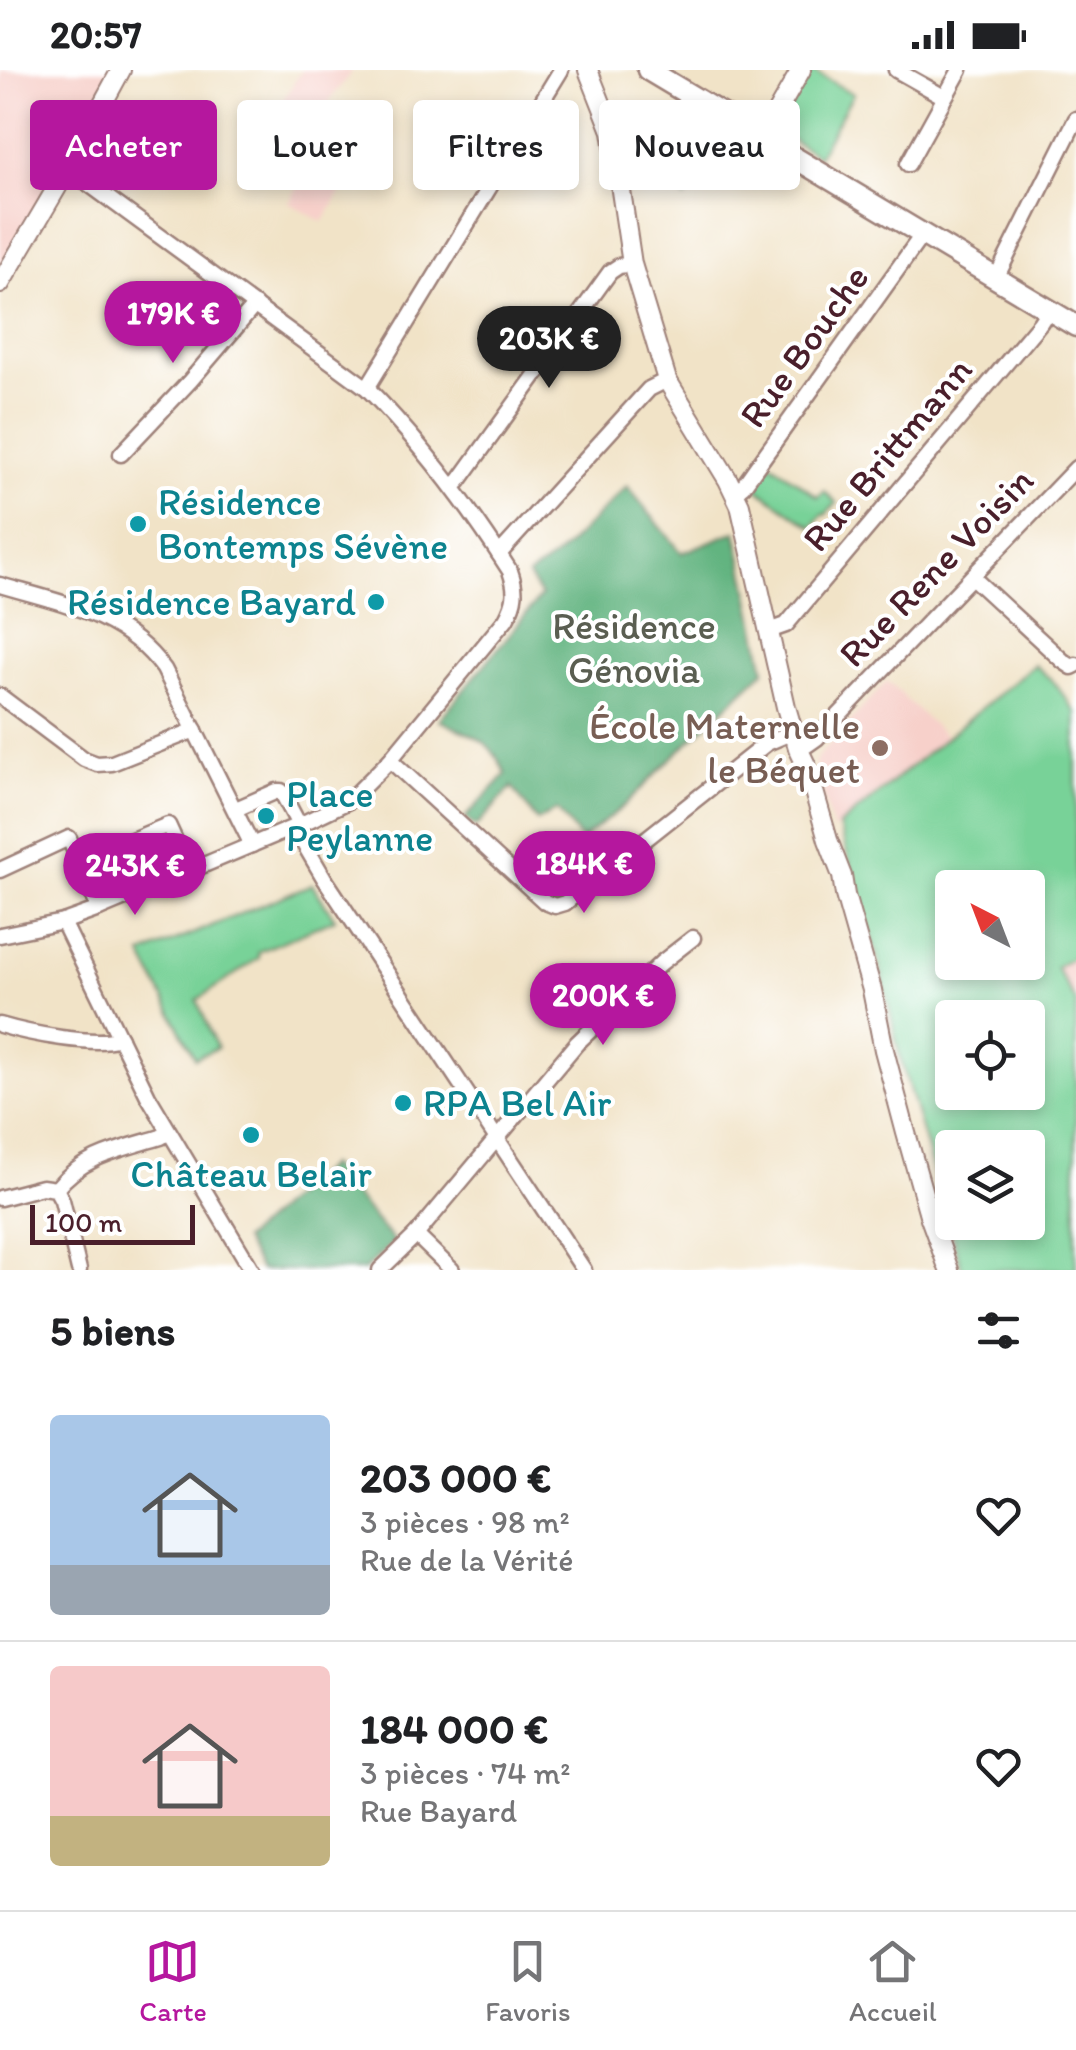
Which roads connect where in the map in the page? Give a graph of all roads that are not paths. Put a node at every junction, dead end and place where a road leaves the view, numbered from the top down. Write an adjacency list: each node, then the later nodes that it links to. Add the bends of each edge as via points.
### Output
1 (121, 70): 9 (street)
2 (561, 70): 25 (street)
3 (648, 70): 10 (main road)
4 (801, 70): 11 (street)
5 (896, 70): 8 (street)
6 (960, 70): 8 (street)
7 (596, 73): 18 (street, via 616,148)
8 (944, 97): 14 (street)
9 (104, 100)
10 (698, 100)
11 (784, 100)
12 (1076, 118): 19 (street)
13 (800, 161): 17 (main road)
14 (908, 164)
15 (54, 190): 20 (street)
16 (97, 190): 21 (street)
17 (922, 235): 19 (main road); 29 (street, Rue Bouche)
18 (632, 264): 24 (street); 28 (street, via 610,272)
19 (996, 278): 22 (main road)
20 (0, 284)
21 (255, 305): 25 (street); 26 (street)
22 (1049, 309): 23 (main road); 33 (street, Rue Brittmann, via 786,626)
23 (1076, 326)
24 (667, 380): 29 (street); 30 (street, via 649,389)
25 (367, 388): 28 (street)
26 (121, 454)
27 (1076, 468): 31 (street, Rue Rene Voisin)
28 (453, 486): 30 (street)
29 (734, 492): 33 (street)
30 (500, 554): 38 (street, via 516,587 506,619)
31 (972, 577): 34 (street); 37 (street, Rue Rene Voisin, via 817,738 807,746)
32 (0, 585): 36 (street, via 75,606 134,636 164,669)
33 (770, 631): 37 (street)
34 (1076, 666)
35 (0, 696): 36 (street, via 96,764)
36 (195, 730): 39 (street)
37 (796, 740): 38 (street, Rue Rene Voisin, via 766,743 555,906); 61 (street, via 819,843 845,894)
38 (390, 760): 40 (street, via 349,801)
39 (236, 809): 40 (street, via 282,792); 41 (street)
40 (298, 825): 41 (street); 52 (street, via 324,878)
41 (252, 844): 44 (street)
42 (79, 862): 43 (street, via 69,838); 44 (street, via 168,824); 45 (street)
43 (0, 870)
44 (189, 871): 45 (street)
45 (99, 909): 46 (street)
46 (62, 922): 47 (street); 50 (street)
47 (0, 935)
48 (694, 938): 52 (street, via 590,1029)
49 (0, 1025): 50 (street, via 100,1042)
50 (120, 1038): 51 (street)
51 (168, 1132): 53 (street, via 96,1157); 57 (street)
52 (498, 1138): 55 (street); 60 (street)
53 (56, 1189): 54 (street); 56 (street)
54 (0, 1198)
55 (416, 1235): 58 (street); 59 (street)
56 (79, 1270)
57 (252, 1270)
58 (380, 1270)
59 (452, 1270)
60 (584, 1270)
61 (949, 1270)

